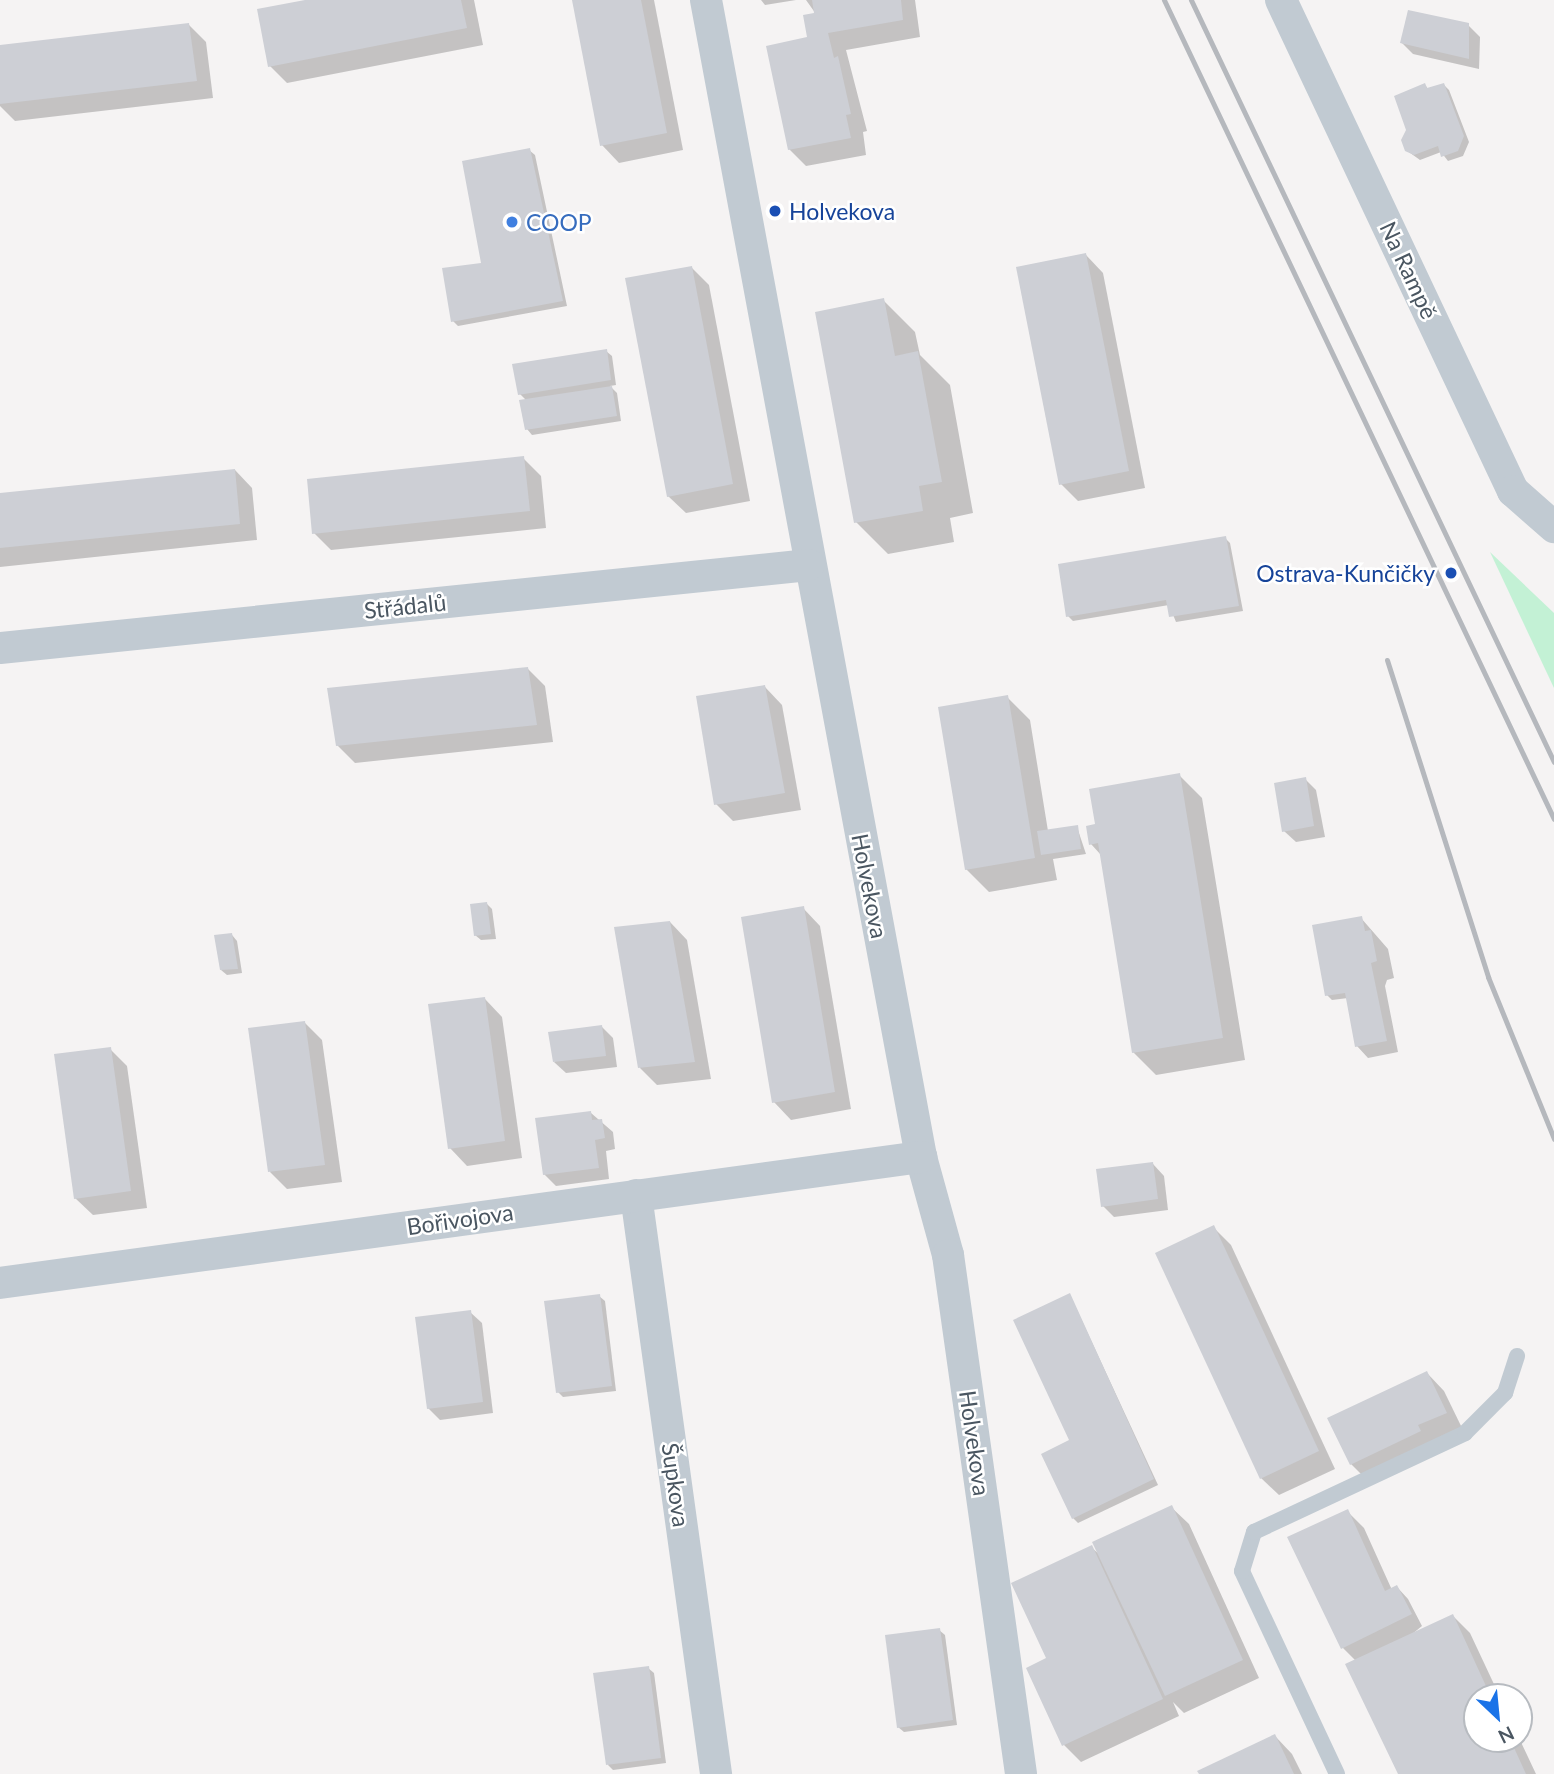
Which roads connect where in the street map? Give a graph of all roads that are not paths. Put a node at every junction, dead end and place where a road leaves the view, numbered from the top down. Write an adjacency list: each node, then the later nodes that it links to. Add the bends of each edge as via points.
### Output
1 (706, 0): 4 (street, Holvekova)
2 (1281, 0): 3 (street, Na Rampě, via 1513,491)
3 (1554, 527)
4 (809, 565): 5 (street, Střádalů); 6 (street, Holvekova)
5 (0, 648)
6 (921, 1157): 7 (street, Bořivojova); 11 (street, Holvekova, via 948,1255)
7 (636, 1195): 8 (street, Bořivojova); 10 (street, Šupkova)
8 (0, 1283)
9 (1517, 1356): 12 (lane, via 1505,1393 1465,1433 1254,1532 1242,1571)
10 (716, 1774)
11 (1021, 1774)
12 (1337, 1774)

